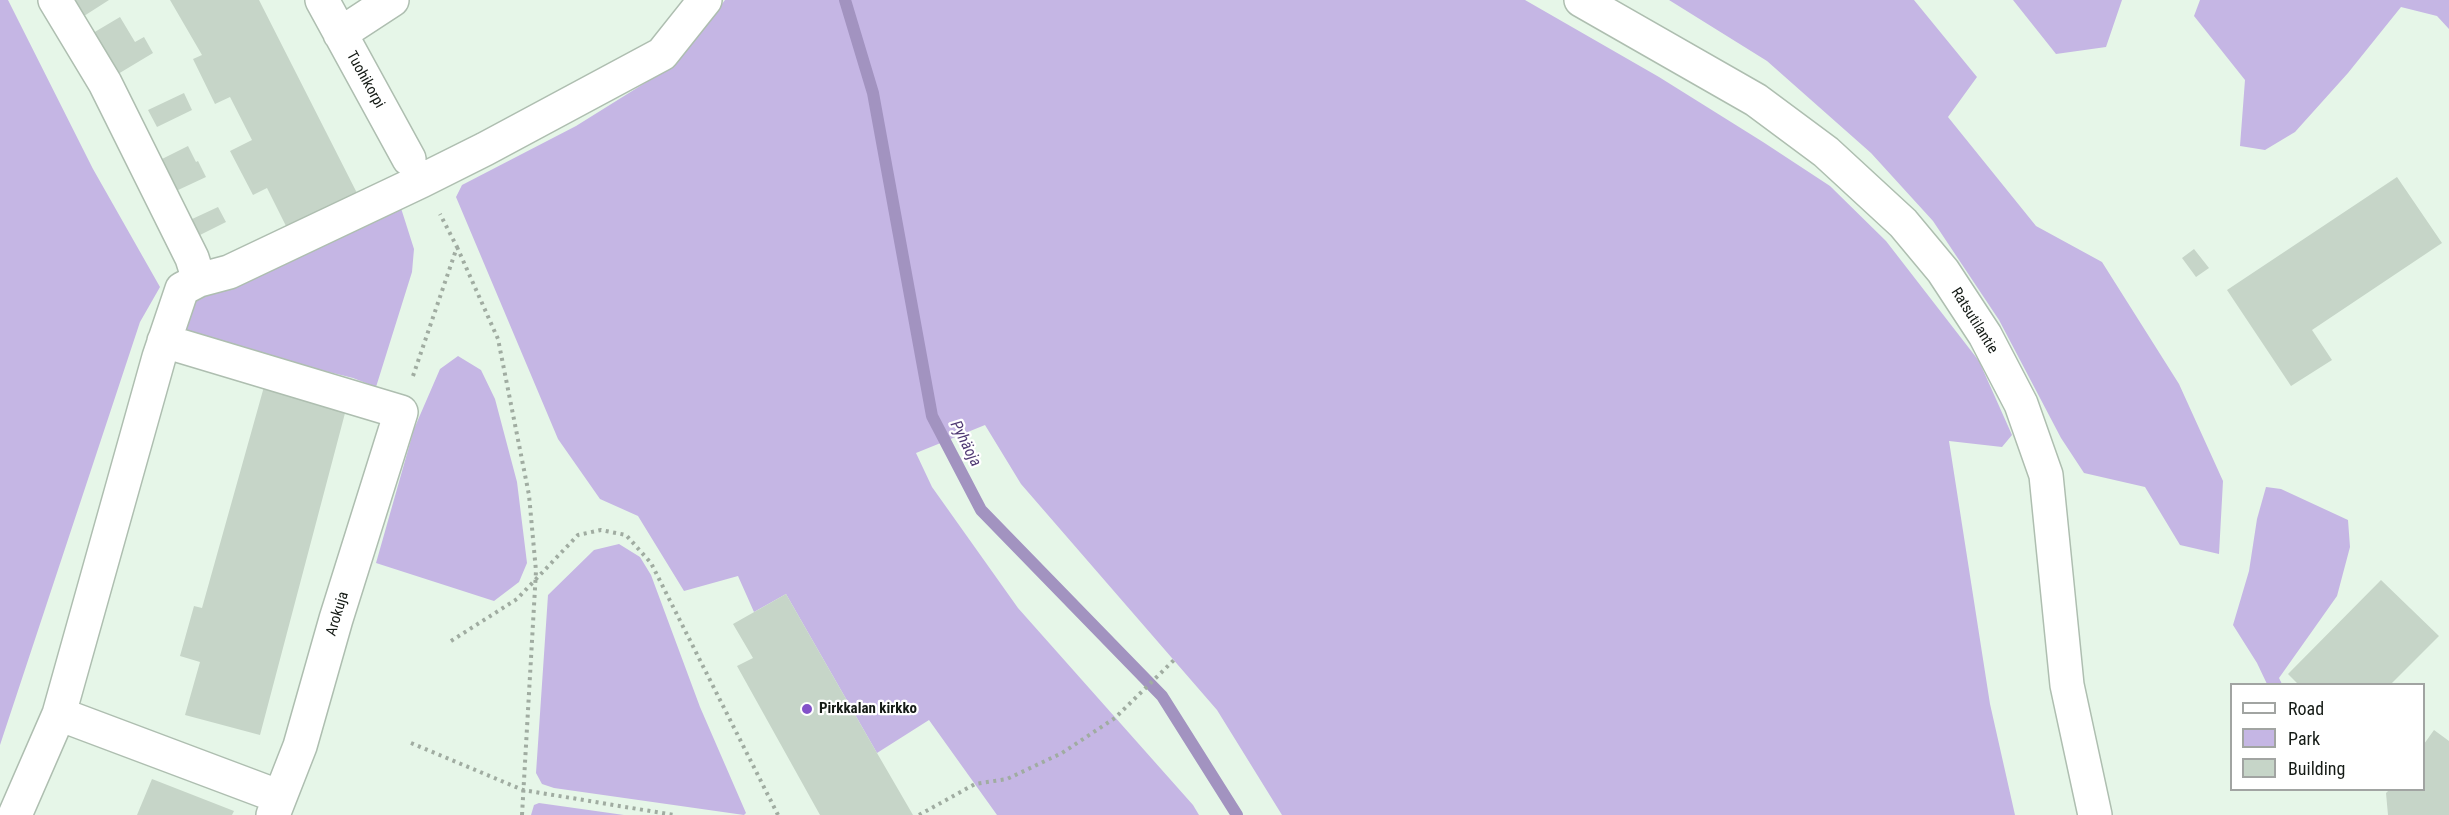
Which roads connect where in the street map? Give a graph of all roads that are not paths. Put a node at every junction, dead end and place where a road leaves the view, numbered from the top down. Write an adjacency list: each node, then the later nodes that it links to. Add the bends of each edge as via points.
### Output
1 (55, 0): 8 (street, via 105,83 192,258)
2 (322, 0): 6 (street, Tuohikorpi)
3 (392, 0): 6 (street)
4 (705, 0): 7 (street, via 662,54 485,149)
5 (1581, 0): 13 (street, Ratsutilantie, via 1756,100 1826,152 1903,223 1943,271 1985,336 2021,404 2046,475 2067,685)
6 (340, 34): 7 (street, Tuohikorpi)
7 (415, 170): 8 (street, via 229,272)
8 (198, 280): 9 (street, via 182,290)
9 (164, 341): 10 (street); 11 (street, Arokuja, via 401,412 300,746)
10 (59, 714): 11 (street); 12 (street)
11 (276, 806)
12 (15, 815)
13 (2095, 815)

